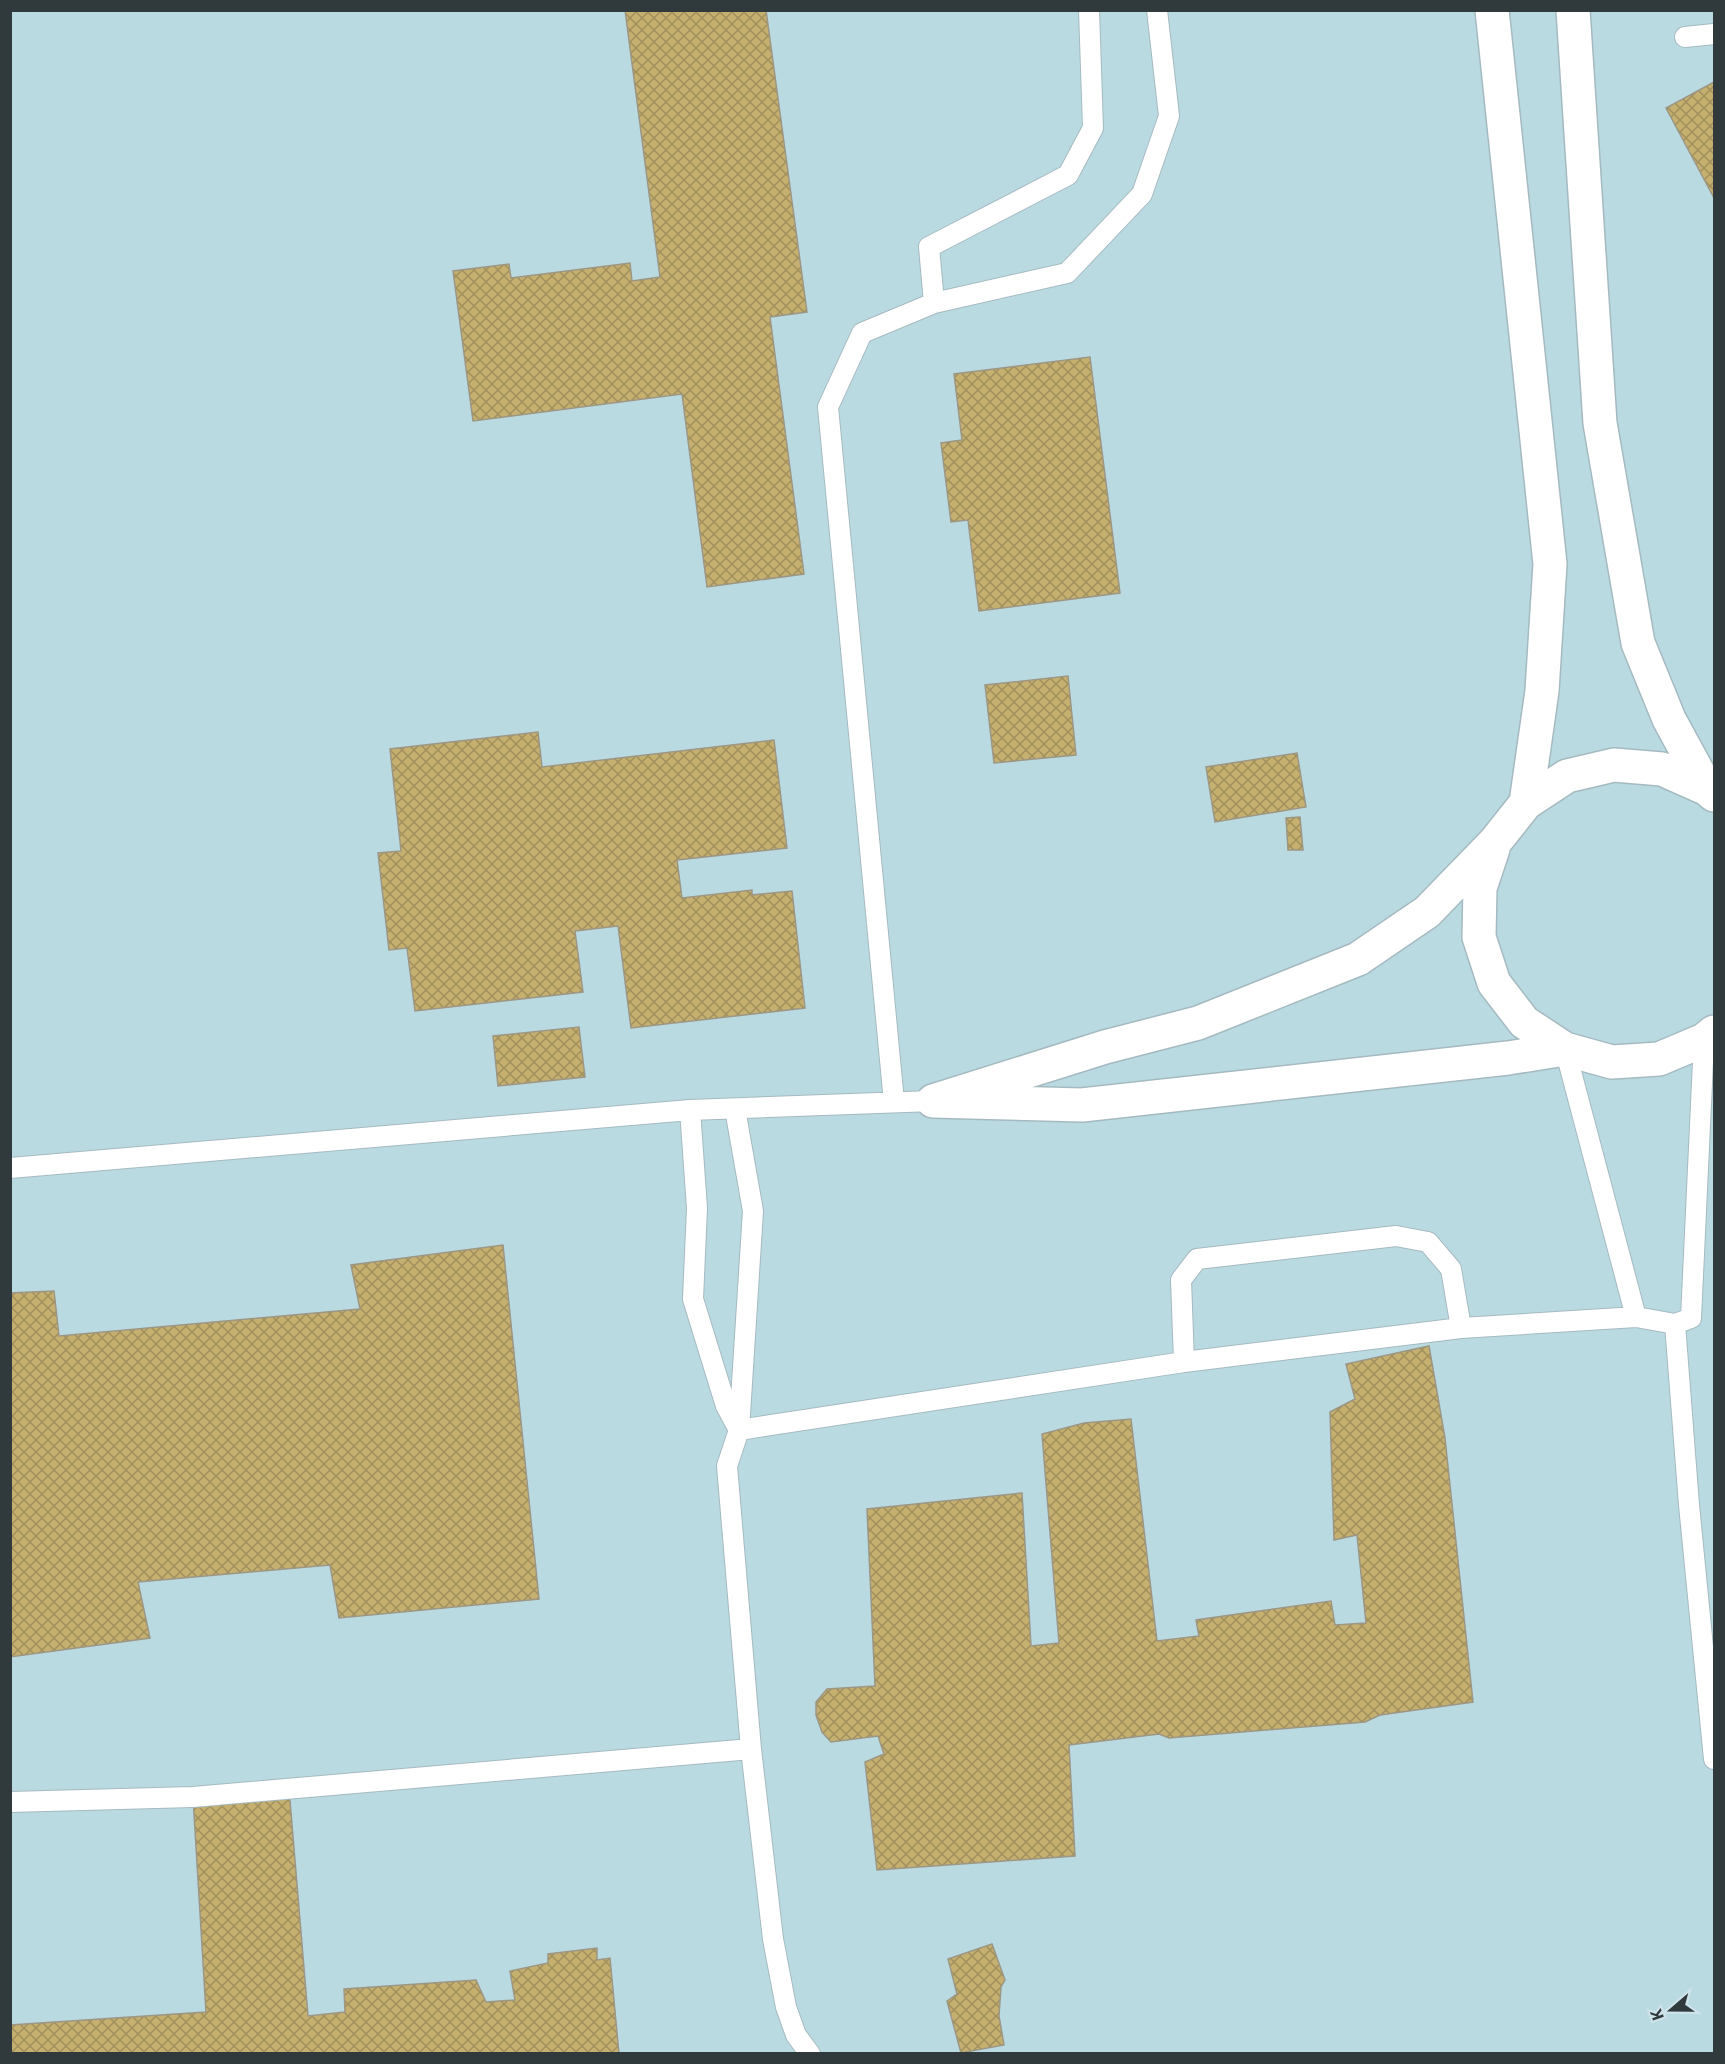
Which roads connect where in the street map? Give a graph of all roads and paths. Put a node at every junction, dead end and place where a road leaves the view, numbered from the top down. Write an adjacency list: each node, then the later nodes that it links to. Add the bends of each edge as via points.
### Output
1 (1089, 10): 7 (lane, via 1093,128 1068,175 929,247)
2 (1157, 10): 7 (lane, via 1169,116 1142,194 1067,273)
3 (1492, 10): 9 (street, via 1550,564 1542,691)
4 (1573, 10): 8 (street, via 1600,423 1638,643 1669,719)
5 (1714, 34): 6 (lane)
6 (1685, 37)
7 (934, 303): 14 (lane, via 862,333 828,407)
8 (1711, 792): 9 (street, via 1662,769 1614,765 1567,776)
9 (1526, 803): 10 (street)
10 (1496, 842): 12 (street, via 1480,888 1479,937 1491,974 1524,1022); 13 (street, via 1427,912 1358,959 1198,1023 1105,1047)
11 (1711, 1037): 12 (street, via 1659,1059 1612,1062); 19 (lane, via 1692,1318)
12 (1565, 1049): 13 (street, via 1082,1105); 18 (lane)
13 (933, 1101): 14 (lane)
14 (894, 1102): 15 (lane)
15 (735, 1109): 16 (lane); 22 (lane, via 753,1211)
16 (690, 1110): 17 (lane); 22 (lane, via 697,1208 693,1299 726,1406)
17 (10, 1168)
18 (1636, 1317): 19 (lane); 20 (lane)
19 (1675, 1324): 24 (lane)
20 (1461, 1328): 21 (lane); 21 (lane, via 1451,1269 1428,1242 1396,1236 1209,1258 1197,1260 1181,1280)
21 (1184, 1362): 22 (lane)
22 (739, 1430): 23 (lane, via 727,1466)
23 (751, 1749): 25 (lane, via 193,1797); 26 (lane, via 773,1939 786,2007 796,2035)
24 (1714, 1759)
25 (10, 1802)
26 (810, 2054)

